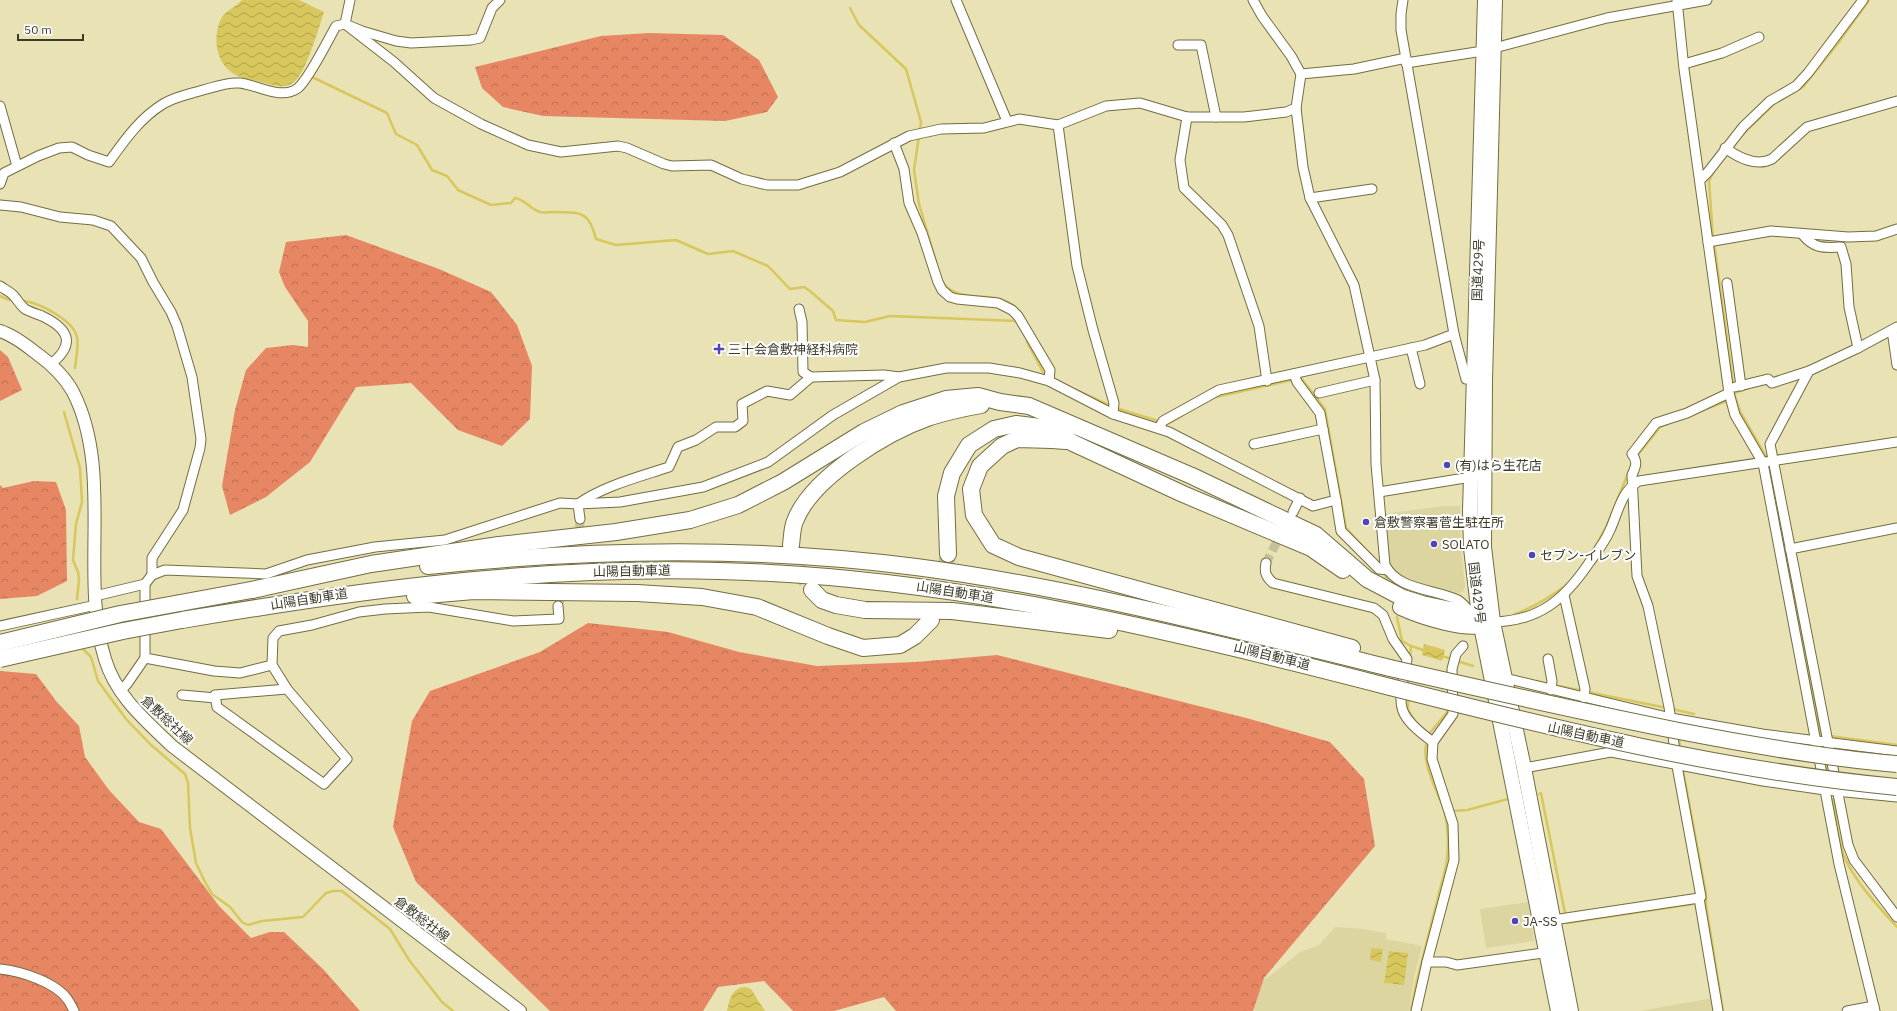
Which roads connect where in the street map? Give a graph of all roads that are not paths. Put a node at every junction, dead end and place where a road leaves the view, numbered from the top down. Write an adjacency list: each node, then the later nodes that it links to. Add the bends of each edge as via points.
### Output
1 (350, 0): 11 (street)
2 (500, 0): 11 (street, via 492,8 480,38 471,40 411,43 396,41)
3 (956, 0): 23 (street)
4 (1253, 0): 17 (street)
5 (1403, 0): 15 (street, via 1401,30)
6 (1484, 0): 14 (highway, 国道429号)
7 (1495, 0): 14 (highway, 国道429号)
8 (1707, 0): 10 (street)
9 (1863, 0): 26 (street, via 1808,74 1796,86 1770,101 1743,127)
10 (1677, 3): 14 (street, via 1607,18); 16 (street)
11 (345, 24): 25 (street, via 394,62 434,98 481,124 528,145 549,151 572,152 618,146 672,166 711,165 742,179 767,185 798,185 840,172); 27 (street, via 336,26 304,80 289,92 282,93 240,83 229,83 162,104 127,136 109,162 72,147 59,148)
12 (1759, 37): 16 (street, via 1722,53)
13 (1178, 45): 22 (street, via 1201,45)
14 (1488, 50): 15 (street); 55 (highway, 国道429号)
15 (1406, 61): 17 (street); 43 (street)
16 (1684, 64): 28 (street)
17 (1301, 74): 20 (street)
18 (1897, 101): 26 (street, via 1807,127 1767,162 1755,163)
19 (0, 106): 27 (street)
20 (1296, 108): 22 (street, via 1286,112 1244,117); 31 (street, via 1303,167)
21 (1187, 117): 22 (street); 24 (street, via 1140,103 1106,106); 56 (street, via 1180,160 1184,188 1222,225 1228,235 1259,326)
22 (1216, 117)
23 (1007, 121): 24 (street); 25 (street, via 984,128 941,129 920,133)
24 (1058, 125): 61 (street, via 1077,266)
25 (894, 143): 52 (street, via 904,169 909,203 942,290 957,299 1005,305 1018,316)
26 (1728, 150): 28 (street)
27 (17, 166): 29 (street, via 4,173)
28 (1700, 180): 36 (street)
29 (0, 184)
30 (1372, 189): 31 (street)
31 (1310, 198): 46 (street, via 1354,285)
32 (0, 205): 82 (street, via 21,207 60,217 93,220 111,226 141,258 177,326 192,377 201,438 200,448 183,510 152,558)
33 (1897, 229): 35 (street, via 1876,236)
34 (1802, 234): 35 (street); 36 (street, via 1771,231); 37 (street, via 1808,242 1823,248)
35 (1859, 237): 37 (street, via 1850,245)
36 (1712, 241): 58 (street)
37 (1841, 247): 44 (street, via 1846,264 1849,306)
38 (1727, 283): 58 (street)
39 (0, 286): 47 (street, via 12,294 25,309 44,317 66,334 65,349)
40 (798, 309): 50 (street, via 802,322 803,372)
41 (1895, 328): 44 (street); 48 (street)
42 (0, 331): 47 (main road, 倉敷総社線)
43 (1454, 334): 45 (street); 55 (street, via 1466,379)
44 (1858, 346): 49 (street)
45 (1411, 348): 46 (street); 57 (street)
46 (1370, 357): 53 (street); 54 (street)
47 (51, 364): 87 (main road, 倉敷総社線, via 73,391 85,423 93,476)
48 (1897, 365)
49 (1809, 371): 58 (street, via 1772,383 1768,379); 67 (street, via 1770,444)
50 (812, 377): 51 (street); 73 (street, via 790,395 767,392 742,404 743,421 735,427 716,427 696,440 678,447 669,467 588,497)
51 (899, 377): 52 (street, via 946,368 982,368); 73 (street, via 833,415 768,462 703,488 620,502)
52 (1050, 377): 61 (street)
53 (1296, 378): 56 (street); 63 (street, via 1318,408)
54 (1375, 380): 59 (street); 70 (street)
55 (1480, 380): 68 (highway, 国道429号); 91 (highway, 国道429号, via 1484,547)
56 (1267, 381): 62 (street, via 1219,390)
57 (1420, 384)
58 (1733, 388): 67 (street, via 1735,415); 69 (street, via 1686,412 1656,423 1632,454 1636,458)
59 (1320, 393)
60 (1000, 402): 77 (highway, via 930,417 867,449 831,474 811,494 794,522); 84 (highway, via 978,396 946,400 903,413 864,432 783,482 738,505 690,520 379,562); 91 (highway, via 1029,406 1061,418 1316,535 1367,578 1403,598)
61 (1114, 410): 62 (street)
62 (1161, 424): 71 (street)
63 (1323, 429): 66 (street); 72 (street)
64 (1897, 442): 67 (street)
65 (1073, 443): 79 (highway, via 1056,431 1016,424 994,429 969,445 952,473 946,496); 91 (highway, via 1311,548 1381,598 1400,607 1440,620); 100 (highway, via 1017,439 1002,446 980,466 971,489 974,515 993,544 1018,557 1374,654)
66 (1254, 444)
67 (1769, 463): 69 (street, via 1638,481); 78 (street); 109 (street)
68 (1471, 477): 70 (street); 91 (highway, 国道429号, via 1471,548)
69 (1632, 484): 86 (street, via 1625,493 1610,531 1578,579); 108 (street, via 1637,576 1648,606)
70 (1379, 492): 81 (street)
71 (1300, 498): 72 (street, via 1313,506); 74 (street)
72 (1336, 500): 81 (street, via 1341,531 1366,556)
73 (578, 504): 75 (street); 82 (street, via 560,503 445,540 375,547 315,559 266,574 165,570)
74 (1293, 512)
75 (580, 518)
76 (1897, 528): 78 (street)
77 (791, 545)
78 (1790, 549): 111 (street)
79 (948, 554)
80 (1266, 563): 110 (street, via 1264,570 1273,583 1374,608 1383,615 1393,639 1407,658 1400,700 1401,709 1406,719)
81 (1385, 570): 91 (street, via 1398,580 1457,600)
82 (152, 575): 83 (street)
83 (145, 584): 87 (street); 96 (street)
84 (252, 590): 93 (highway, 山陽自動車道, bridge, via 120,614); 100 (highway, 山陽自動車道, via 393,569 557,555 721,552 795,556 916,567 1040,588 1217,626)
85 (812, 590): 94 (highway, via 822,600 865,610 952,611)
86 (1564, 595): 91 (street, via 1549,607 1511,622); 105 (street)
87 (96, 600): 92 (street); 104 (main road, 倉敷総社線, via 105,660)
88 (558, 606): 99 (street, via 559,619 513,621 429,607 359,612 279,631 273,638)
89 (254, 608): 90 (highway, via 474,591 637,593 694,597 757,607 863,648 900,645 915,636); 94 (highway, 山陽自動車道, via 395,587 478,579 557,573 720,570 854,579 920,587 1038,606); 98 (highway, 山陽自動車道, bridge, via 123,631)
90 (931, 620)
91 (1481, 620): 101 (highway, 国道429号); 123 (highway, 国道429号)
92 (0, 626)
93 (0, 643)
94 (1232, 646): 116 (highway, 山陽自動車道, bridge, via 1526,722 1741,766)
95 (1463, 646): 110 (street, via 1454,660 1452,669 1453,714)
96 (145, 658): 99 (street, via 214,671 240,673); 104 (street)
97 (1548, 658): 102 (street)
98 (0, 659)
99 (272, 665): 103 (street)
100 (1390, 668): 113 (highway, 山陽自動車道, bridge, via 1744,744)
101 (1505, 678): 102 (street); 115 (highway, 国道429号)
102 (1551, 686): 105 (street)
103 (287, 689): 107 (street, via 215,695); 107 (street, via 347,759 324,784 217,707)
104 (120, 691): 129 (main road, 倉敷総社線, via 132,708 172,746)
105 (1584, 694): 108 (street)
106 (182, 695): 107 (street)
107 (216, 698)
108 (1670, 712): 109 (street, via 1762,734); 114 (street)
109 (1816, 741): 111 (street); 117 (street)
110 (1433, 742): 124 (street, via 1432,759 1453,824 1454,860)
111 (1828, 742): 112 (street); 118 (street)
112 (1897, 751)
113 (1897, 764)
114 (1677, 766): 115 (street, via 1611,752); 117 (street); 120 (street)
115 (1524, 768): 122 (highway, 国道429号)
116 (1897, 787)
117 (1825, 790): 118 (street); 126 (street, via 1849,907)
118 (1837, 791): 119 (street); 121 (street, via 1850,854)
119 (1897, 797)
120 (1700, 901): 122 (street); 133 (street)
121 (1897, 917)
122 (1562, 919): 123 (highway, 国道429号)
123 (1553, 951): 124 (street, via 1457,965); 131 (highway, 国道429号); 132 (highway, 国道429号)
124 (1427, 962): 130 (street)
125 (0, 969): 128 (street, via 38,979 52,986 67,999)
126 (1874, 1008): 127 (street)
127 (1862, 1010): 134 (street)
128 (74, 1011)
129 (520, 1011)
130 (1416, 1011)
131 (1558, 1011)
132 (1571, 1011)
133 (1718, 1011)
134 (1847, 1011)

